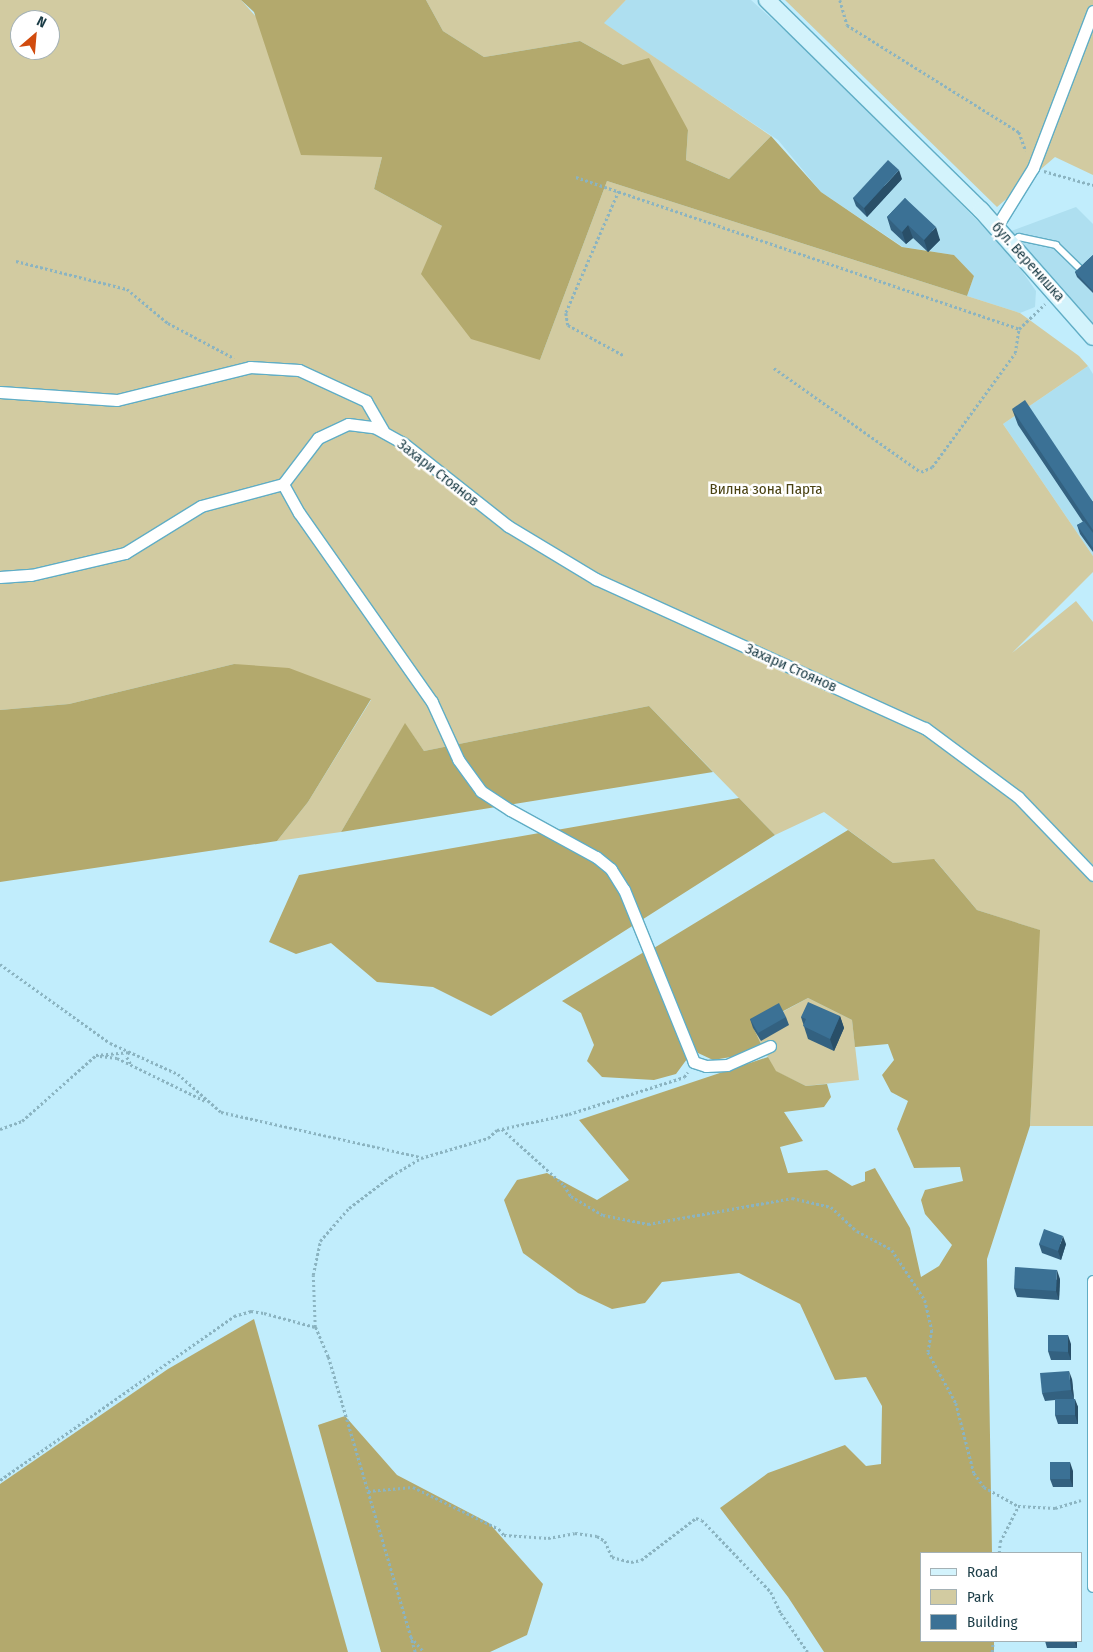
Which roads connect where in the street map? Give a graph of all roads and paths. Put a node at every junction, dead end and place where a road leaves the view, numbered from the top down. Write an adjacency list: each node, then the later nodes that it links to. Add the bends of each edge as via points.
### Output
1 (767, 0): 10 (main road, бул. Веренишка)
2 (840, 0): 4 (path)
3 (844, 0): 4 (path)
4 (842, 6): 6 (path, via 847,25 1018,132)
5 (1093, 11): 6 (street)
6 (1033, 168): 8 (path); 10 (street)
7 (576, 177): 9 (path)
8 (1093, 185)
9 (618, 191): 15 (path); 17 (path, via 566,314 568,325)
10 (997, 226): 11 (main road, бул. Веренишка)
11 (1011, 242): 13 (lane, via 1019,237 1056,245); 14 (main road, бул. Веренишка)
12 (16, 261): 18 (path, via 127,289 168,323)
13 (1093, 282)
14 (1057, 293): 15 (path); 16 (main road, бул. Веренишка)
15 (1019, 329): 19 (path, via 1016,353 932,468 921,472)
16 (1091, 333)
17 (623, 355)
18 (250, 367): 20 (street, via 117,400); 21 (street, via 299,370 366,401)
19 (774, 368)
20 (0, 392)
21 (384, 433): 22 (street, Захари Стоянов, via 374,427 348,424 318,438); 24 (street, Захари Стоянов, via 403,443 508,526 596,580 925,728 1018,796)
22 (283, 484): 23 (street, via 201,506 125,553 31,575); 29 (street, via 299,513 432,702 458,759 481,791 611,869 624,890)
23 (0, 577)
24 (1093, 875)
25 (0, 964): 27 (path, via 91,1031)
26 (770, 1046): 29 (street, via 727,1065 706,1066)
27 (130, 1052): 28 (path); 30 (path, via 127,1056); 31 (path, via 178,1074)
28 (96, 1055): 30 (path, via 116,1058); 32 (path, via 22,1121)
29 (694, 1062): 33 (path, via 684,1076 569,1114)
30 (134, 1068): 31 (path)
31 (207, 1102): 34 (path, via 236,1117)
32 (0, 1129)
33 (502, 1129): 34 (path, via 488,1138); 40 (path, via 572,1196 603,1215 648,1224 792,1198 831,1207 858,1231 892,1250 925,1300 932,1330 928,1352 956,1403 974,1473 984,1488)
34 (421, 1158): 36 (path, via 390,1176 349,1208 320,1242 313,1276)
35 (1093, 1281): 39 (street)
36 (315, 1326): 37 (path, via 251,1311 234,1316); 38 (path)
37 (0, 1480)
38 (368, 1491): 44 (path); 47 (path, via 412,1487 499,1529 504,1535 548,1538 575,1533 597,1536 604,1541 612,1557 631,1562 641,1560 696,1518 702,1520 771,1592 781,1613)
39 (1092, 1496): 40 (path, via 1055,1508); 41 (street)
40 (1018, 1506): 42 (path, via 1000,1542)
41 (1093, 1514): 43 (street)
42 (999, 1552)
43 (1093, 1586)
44 (410, 1636): 45 (path); 46 (path)
45 (414, 1652)
46 (424, 1652)
47 (808, 1652)

